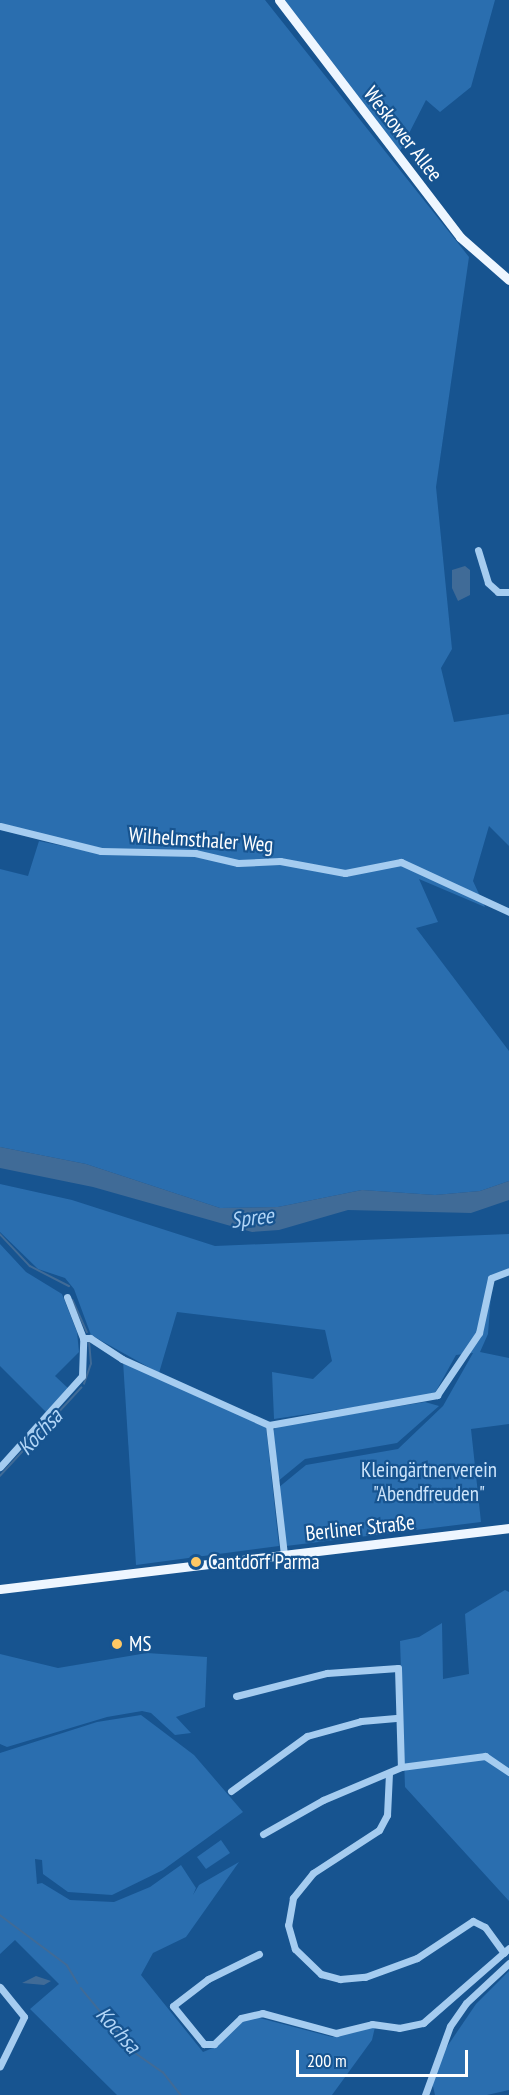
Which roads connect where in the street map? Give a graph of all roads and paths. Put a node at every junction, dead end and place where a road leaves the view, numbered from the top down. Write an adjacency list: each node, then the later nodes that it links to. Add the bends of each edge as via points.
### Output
1 (279, 0): 2 (main road, Weskower Allee, via 460,237)
2 (509, 280)
3 (478, 550): 4 (street, via 488,583 498,592)
4 (509, 592)
5 (0, 826): 6 (street, Wilhelmsthaler Weg, via 101,851 195,853 238,863 280,861 345,873 401,862)
6 (509, 912)
7 (509, 1271): 10 (street, via 491,1278 479,1333 437,1395)
8 (67, 1297): 9 (street)
9 (83, 1338): 10 (street); 11 (street, via 86,1355 82,1376)
10 (269, 1425): 13 (street)
11 (0, 1467)
12 (509, 1528): 13 (main road, Berliner Straße)
13 (284, 1555): 14 (main road, Berliner Straße)
14 (0, 1589)
15 (236, 1696): 16 (street, via 327,1673 398,1668)
16 (399, 1718): 17 (street); 20 (street, via 361,1721 308,1736)
17 (401, 1767): 18 (street, via 485,1756); 19 (street)
18 (509, 1772)
19 (389, 1773): 21 (street, via 323,1800); 22 (street, via 387,1815 379,1830 313,1873 293,1898 288,1925 298,1955 310,1967 330,1977 365,1977 417,1958 473,1921 485,1927)
20 (231, 1791)
21 (264, 1834)
22 (506, 1950): 23 (street, via 434,2017 410,2027 372,2024 336,2033 262,2013 241,2018 214,2044 204,2044 173,2007 208,1979)
23 (259, 1954)
24 (509, 1963): 27 (street, via 466,2003 450,2025)
25 (0, 1987): 26 (street, via 24,2017)
26 (0, 2066)
27 (425, 2095)

